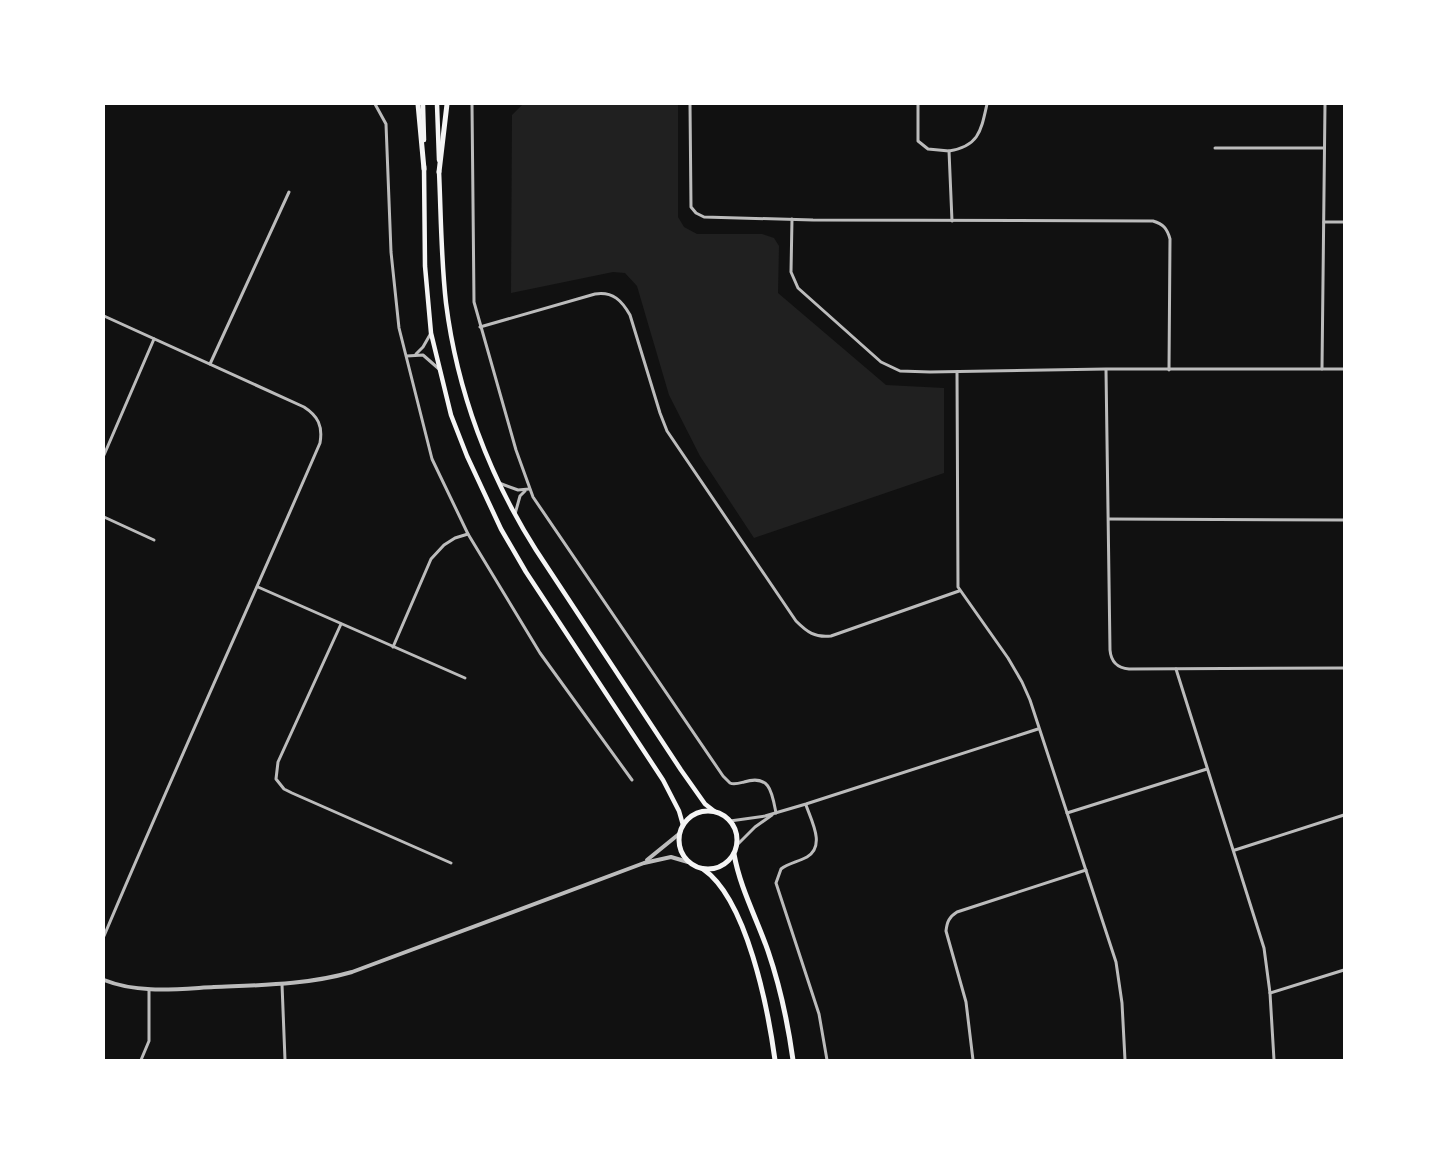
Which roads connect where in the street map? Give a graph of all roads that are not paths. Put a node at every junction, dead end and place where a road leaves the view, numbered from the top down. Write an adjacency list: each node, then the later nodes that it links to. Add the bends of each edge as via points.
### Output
1 (375, 104): 26 (street, via 386,124 391,252 399,328)
2 (418, 104): 14 (main road)
3 (423, 104): 14 (main road)
4 (436, 104): 15 (main road)
5 (447, 104): 15 (main road)
6 (472, 104): 22 (street, via 472,284)
7 (690, 104): 17 (street, via 690,198 696,213 704,217)
8 (918, 104): 13 (street, via 918,141 928,148)
9 (987, 104): 13 (street, via 981,130 964,148)
10 (1325, 104): 12 (street)
11 (1215, 148): 12 (street)
12 (1324, 148): 19 (street)
13 (949, 151): 18 (street)
14 (424, 169): 23 (main road)
15 (439, 172): 35 (main road, via 442,261 450,329 477,432)
16 (289, 192): 27 (street)
17 (792, 219): 18 (street); 33 (street, via 791,272 798,288 887,365 900,371)
18 (952, 220): 32 (street, via 1161,223 1170,239)
19 (1324, 222): 20 (street); 29 (street)
20 (1344, 222)
21 (104, 316): 24 (street)
22 (480, 327): 36 (street); 44 (street, via 595,294 608,293 622,301 667,431 796,621 811,634 831,636)
23 (430, 333): 25 (street); 31 (main road)
24 (154, 339): 27 (street); 34 (street)
25 (415, 355): 26 (street); 31 (street, via 423,355)
26 (407, 356): 41 (street, via 432,459)
27 (210, 364): 43 (street, via 312,412 322,434)
28 (1106, 369): 32 (street); 33 (street); 39 (street)
29 (1322, 369): 30 (street); 32 (street)
30 (1344, 369)
31 (440, 370): 59 (main road, via 451,415 501,529 663,780)
32 (1169, 370)
33 (957, 372): 44 (street)
34 (104, 455)
35 (497, 483): 36 (street, via 511,489); 37 (main road)
36 (527, 489): 37 (street, via 520,496); 55 (street, via 723,776 735,784 755,779 764,782)
37 (514, 516): 54 (main road, via 681,770)
38 (104, 517): 42 (street)
39 (1109, 519): 40 (street); 48 (street, via 1110,657 1121,668)
40 (1344, 520)
41 (468, 534): 46 (street, via 444,545 431,559); 52 (street, via 540,652)
42 (154, 540)
43 (258, 587): 45 (street); 69 (street, via 175,767)
44 (959, 591): 50 (street, via 1022,682)
45 (340, 624): 46 (street); 65 (street, via 278,762 276,779 292,793)
46 (393, 647): 49 (street)
47 (1344, 668): 48 (street)
48 (1176, 669): 51 (street)
49 (465, 678)
50 (1039, 729): 53 (street); 56 (street)
51 (1207, 769): 56 (street); 62 (street)
52 (632, 780)
53 (806, 804): 55 (street); 79 (street, via 817,840 815,848 805,858 781,869 776,883 819,1014)
54 (714, 812): 58 (main road); 59 (main road, via 696,813)
55 (776, 813): 58 (street); 61 (street)
56 (1067, 813): 68 (street)
57 (1344, 815): 62 (street)
58 (730, 821): 61 (main road)
59 (683, 825): 60 (main road)
60 (679, 834): 64 (main road, via 682,854); 66 (street)
61 (737, 845): 63 (main road)
62 (1234, 850): 74 (street, via 1264,948)
63 (734, 854): 67 (main road, via 721,867); 78 (main road, via 769,952)
64 (688, 862): 66 (street, via 671,857); 67 (main road)
65 (451, 863)
66 (644, 863): 72 (street, via 352,972 327,980)
67 (703, 869): 77 (main road, via 720,884 733,905 758,980)
68 (1086, 870): 80 (street, via 957,912 946,924 966,1002); 81 (street, via 1116,962)
69 (104, 936)
70 (1344, 970): 74 (street)
71 (104, 980): 73 (street)
72 (282, 984): 73 (street); 76 (street)
73 (149, 990): 75 (street, via 149,1041)
74 (1270, 993): 82 (street)
75 (141, 1060)
76 (285, 1060)
77 (775, 1060)
78 (793, 1060)
79 (827, 1060)
80 (974, 1060)
81 (1125, 1060)
82 (1274, 1060)

